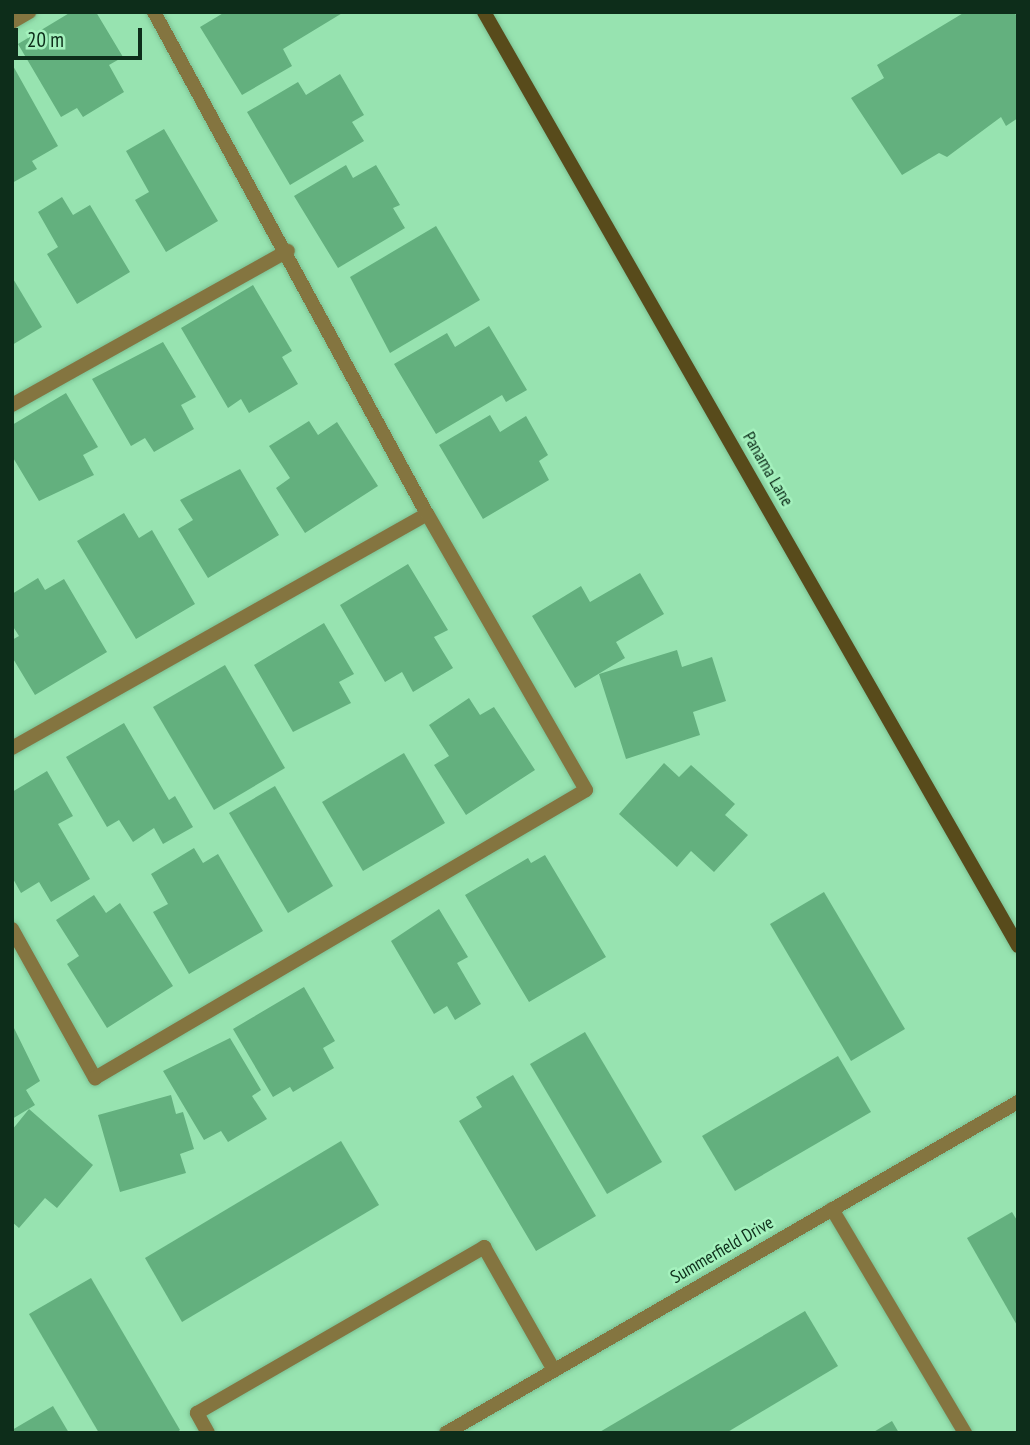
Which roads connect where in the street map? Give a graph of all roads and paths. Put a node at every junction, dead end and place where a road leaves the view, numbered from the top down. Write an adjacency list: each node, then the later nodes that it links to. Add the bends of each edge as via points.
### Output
1 (29, 12): 4 (street)
2 (154, 12): 5 (street)
3 (484, 12): 10 (main road, Panama Lane)
4 (12, 22)
5 (288, 251): 6 (street); 7 (street)
6 (12, 405)
7 (428, 514): 8 (street); 9 (street, via 586,790 95,1078)
8 (12, 748)
9 (12, 929)
10 (1018, 946)
11 (1018, 1102): 12 (street, Summerfield Drive)
12 (832, 1209): 13 (street, Summerfield Drive); 16 (street)
13 (554, 1370): 14 (street, via 484,1247 197,1413); 15 (street, Summerfield Drive)
14 (208, 1433)
15 (446, 1433)
16 (965, 1433)

